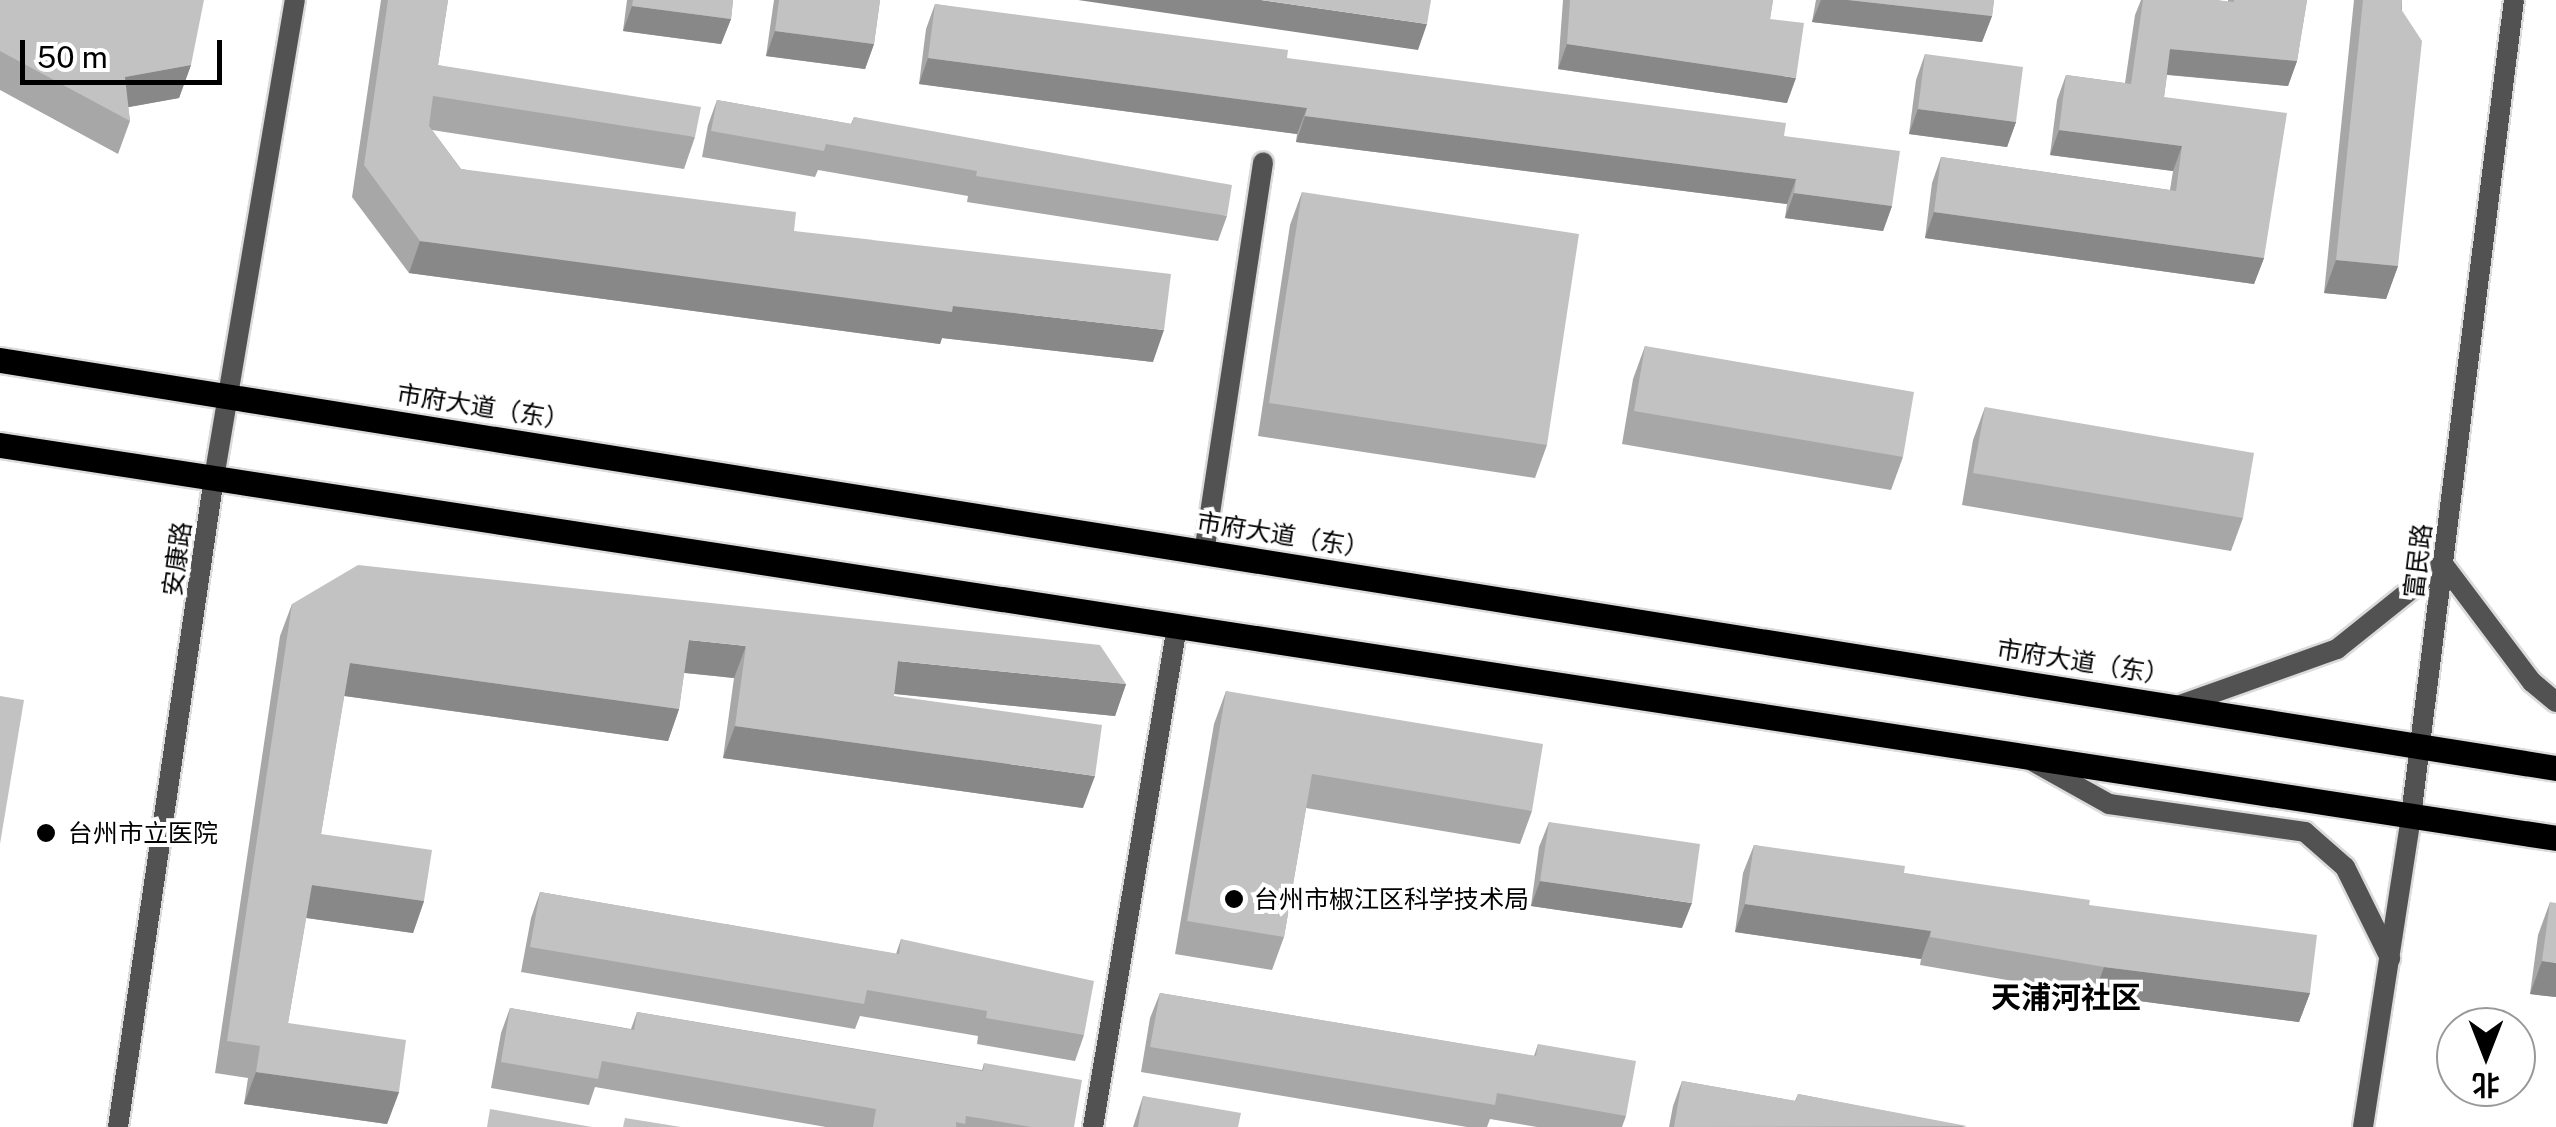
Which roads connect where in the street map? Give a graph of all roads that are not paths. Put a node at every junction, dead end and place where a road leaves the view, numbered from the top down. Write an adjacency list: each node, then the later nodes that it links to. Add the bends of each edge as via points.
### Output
1 (295, 0): 5 (street, 安康路)
2 (2514, 0): 9 (street, 富民路)
3 (1264, 162): 8 (street)
4 (0, 360): 5 (main road, 市府大道（东）)
5 (228, 397): 7 (street, 安康路); 8 (main road, 市府大道（东）)
6 (0, 445): 7 (main road)
7 (214, 478): 10 (main road); 19 (street, 安康路)
8 (1204, 552): 12 (main road, 市府大道（东）)
9 (2443, 564): 11 (street, via 2532,682); 12 (street, via 2338,649); 13 (street, 富民路)
10 (1177, 626): 14 (main road); 20 (street)
11 (2556, 702)
12 (2175, 707): 13 (main road, 市府大道（东）)
13 (2420, 746): 15 (main road, 市府大道（东）); 16 (street, 富民路)
14 (2021, 756): 16 (main road); 18 (street, via 2109,804 2304,832 2345,867)
15 (2556, 768)
16 (2411, 816): 17 (main road); 18 (street, 富民路)
17 (2556, 838)
18 (2390, 958): 21 (street, 富民路)
19 (118, 1127)
20 (1092, 1127)
21 (2364, 1127)

